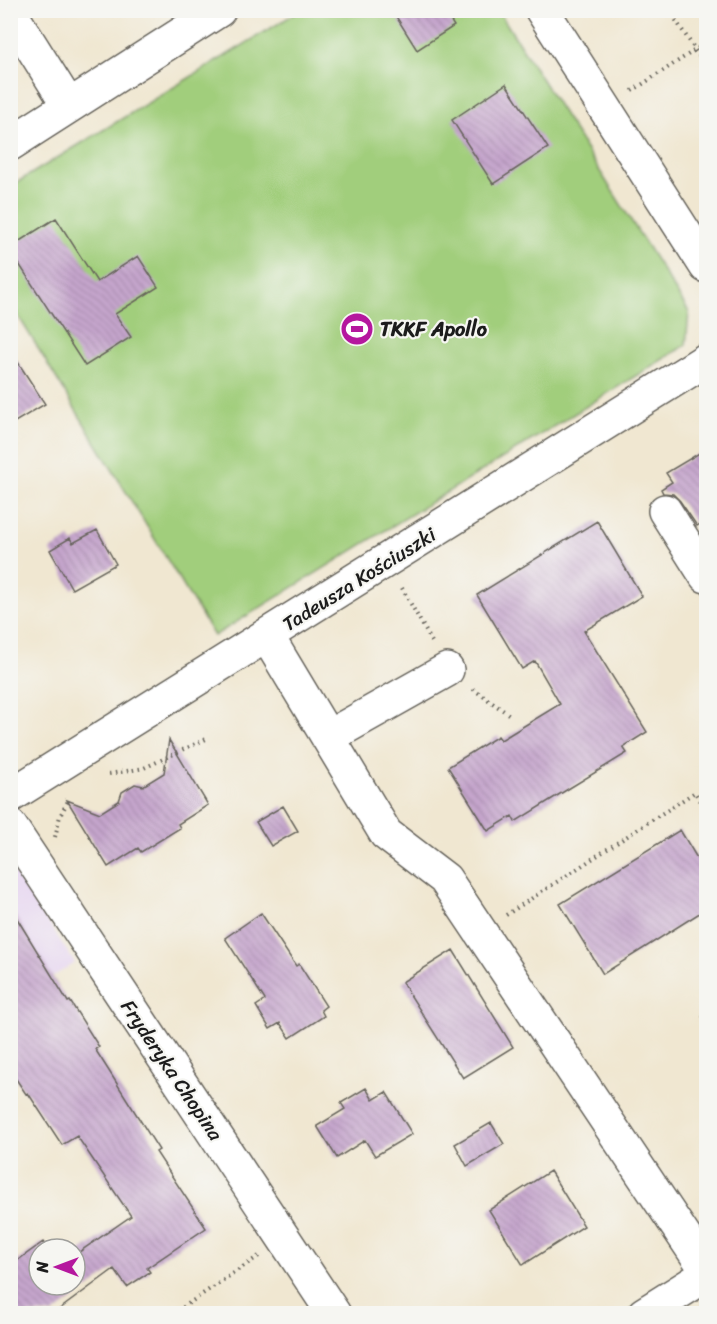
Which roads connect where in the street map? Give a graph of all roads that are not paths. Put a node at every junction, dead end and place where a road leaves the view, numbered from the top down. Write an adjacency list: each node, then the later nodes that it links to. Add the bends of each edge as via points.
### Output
1 (219, 10): 4 (street)
2 (542, 10): 6 (street)
3 (10, 12): 4 (street)
4 (69, 106): 5 (street)
5 (10, 144)
6 (706, 266)
7 (706, 360): 10 (street, Tadeusza Kościuszki)
8 (665, 510): 9 (street)
9 (706, 576)
10 (267, 636): 12 (street); 13 (street, Tadeusza Kościuszki)
11 (447, 670): 12 (street)
12 (328, 737): 15 (street, via 386,834 445,879)
13 (10, 796)
14 (10, 826): 17 (street, Fryderyka Chopina)
15 (706, 1269)
16 (706, 1275): 18 (street)
17 (334, 1314)
18 (644, 1314)

